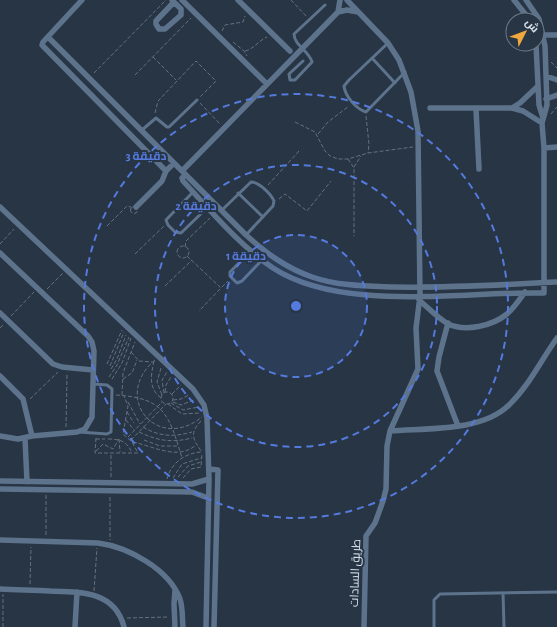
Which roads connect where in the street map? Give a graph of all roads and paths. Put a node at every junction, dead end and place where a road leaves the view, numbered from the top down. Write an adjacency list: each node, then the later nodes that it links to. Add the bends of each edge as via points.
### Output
1 (82, 0): 22 (street)
2 (167, 0): 36 (path)
3 (182, 0): 17 (street)
4 (238, 0): 12 (street)
5 (291, 0): 18 (path)
6 (340, 0): 13 (street)
7 (347, 0): 14 (street, طريق السادات)
8 (514, 0): 15 (street)
9 (526, 0): 16 (street)
10 (173, 1): 10 (street, via 180,9 181,15 165,29 159,29 156,21)
11 (325, 5): 18 (lane)
12 (245, 7): 19 (street); 23 (path, via 244,21 225,25)
13 (338, 12): 14 (street); 25 (street)
14 (358, 12): 24 (street, طريق السادات)
15 (524, 12)
16 (534, 12)
17 (196, 14): 23 (street); 30 (path)
18 (310, 19): 25 (lane, via 294,34 295,40)
19 (273, 34): 26 (path, via 251,50); 27 (street)
20 (545, 35): 21 (street)
21 (557, 35)
22 (48, 37): 36 (street); 66 (street, via 42,43 43,46)
23 (219, 37): 40 (street)
24 (388, 43): 31 (lane); 33 (street, طريق السادات)
25 (303, 49): 32 (lane, via 310,57 311,64 295,80 290,80 290,74); 40 (street)
26 (244, 51)
27 (290, 51)
28 (536, 52): 41 (street)
29 (545, 52): 35 (street)
30 (153, 57): 34 (path); 38 (path)
31 (372, 58): 39 (lane); 45 (lane, via 344,86)
32 (302, 61)
33 (405, 72): 39 (lane); 56 (street, طريق السادات, via 417,119)
34 (135, 75)
35 (546, 76): 37 (street); 43 (street)
36 (89, 78): 54 (street)
37 (557, 80)
38 (176, 81): 44 (path, via 196,61 216,82); 50 (path, via 158,101)
39 (395, 82): 49 (lane)
40 (267, 84): 53 (street)
41 (538, 86): 48 (street); 51 (street)
42 (557, 94): 43 (street)
43 (546, 99): 51 (street, via 547,111)
44 (197, 100): 50 (lane, via 168,128 158,118); 53 (path)
45 (353, 102): 49 (lane); 55 (path, via 328,122)
46 (430, 108): 47 (street)
47 (476, 108): 48 (street); 65 (street)
48 (512, 108): 51 (street)
49 (366, 112): 60 (path)
50 (154, 118): 54 (lane)
51 (543, 121): 58 (street)
52 (295, 122): 55 (path)
53 (224, 129): 67 (street)
54 (142, 130): 63 (street)
55 (317, 135): 62 (path, via 321,146 330,156)
56 (418, 147): 60 (path); 97 (street, طريق السادات)
57 (557, 147): 58 (street)
58 (544, 148): 95 (street)
59 (299, 152): 69 (path)
60 (368, 153): 61 (path)
61 (361, 155): 62 (path); 64 (path)
62 (348, 159): 64 (path)
63 (174, 163): 66 (street); 67 (street)
64 (354, 168): 83 (path)
65 (479, 169)
66 (166, 171): 74 (street, via 162,181)
67 (184, 173): 70 (street, via 182,180); 76 (street)
68 (332, 181): 72 (path, via 307,211 285,194)
69 (264, 189): 71 (lane, via 251,182); 72 (lane, via 274,199)
70 (193, 192): 75 (street); 79 (lane, via 168,218)
71 (238, 193): 76 (lane); 78 (lane)
72 (274, 204): 78 (lane)
73 (0, 207): 80 (street)
74 (133, 207): 81 (path, via 127,206)
75 (208, 207): 77 (street); 79 (lane, via 181,233 175,232)
76 (222, 210): 82 (street)
77 (215, 214): 85 (path, via 186,241); 86 (street)
78 (263, 217): 82 (lane)
79 (167, 223): 88 (path)
80 (18, 224): 84 (path); 92 (street)
81 (107, 226)
82 (246, 235): 97 (street, via 277,261 317,278 353,285)
83 (354, 236)
84 (0, 244)
85 (185, 247): 89 (path, via 188,250); 89 (path, via 180,247 177,252 181,258)
86 (251, 251): 91 (street); 93 (lane, via 230,272)
87 (0, 253): 98 (street)
88 (135, 254)
89 (187, 256): 90 (path)
90 (192, 260): 96 (path); 99 (path)
91 (262, 260): 93 (lane, via 241,283 237,283); 102 (street, via 283,274 321,289 352,294)
92 (66, 270): 101 (path); 108 (street)
93 (231, 277): 99 (path)
94 (557, 282): 95 (street)
95 (544, 283): 97 (street); 100 (street, via 544,293)
96 (165, 286)
97 (419, 287): 102 (street, طريق السادات)
98 (37, 288): 101 (street); 105 (path)
99 (221, 288): 103 (path)
100 (525, 292): 102 (street); 106 (street, via 508,312 494,321 465,328)
101 (43, 294): 119 (street, via 90,339 93,346)
102 (419, 298): 106 (street); 158 (street, طريق السادات, via 416,328 418,369)
103 (199, 311)
104 (0, 313): 105 (street)
105 (7, 320): 107 (path); 117 (street, via 49,360)
106 (448, 324): 153 (street, via 437,371)
107 (0, 328)
108 (130, 330): 110 (path); 111 (street); 115 (path); 116 (path); 118 (path); 122 (path, via 117,366); 123 (path, via 122,363)
109 (557, 338): 153 (street, via 521,392 504,410 487,419)
110 (131, 351): 112 (path); 124 (path)
111 (156, 359): 113 (path); 114 (street); 136 (path, via 151,382 155,393)
112 (137, 360): 113 (path); 124 (path, via 132,373)
113 (152, 362): 135 (path, via 138,380)
114 (164, 362): 120 (street); 132 (path, via 157,382)
115 (107, 364)
116 (110, 366)
117 (65, 368): 119 (street); 140 (path); 162 (path)
118 (111, 369)
119 (93, 370): 126 (street)
120 (173, 371): 125 (street); 128 (path); 128 (path, via 162,380)
121 (0, 376): 140 (street, via 20,395)
122 (109, 377)
123 (112, 378)
124 (122, 379): 131 (path)
125 (184, 381): 127 (street); 129 (path)
126 (93, 384): 130 (lane, via 109,386); 159 (street, via 90,422 85,429)
127 (192, 390): 133 (street); 139 (path, via 184,398)
128 (165, 393): 129 (path); 132 (path)
129 (171, 394): 139 (path)
130 (112, 395): 131 (path); 163 (lane, via 111,432)
131 (122, 395): 134 (path)
132 (162, 395): 136 (path)
133 (198, 395): 139 (path, via 184,405); 142 (street)
134 (124, 396): 135 (path); 137 (path)
135 (136, 397): 143 (path); 147 (path)
136 (161, 398): 138 (path)
137 (128, 402): 145 (path); 152 (path)
138 (162, 402): 141 (path); 143 (path)
139 (172, 402): 141 (path); 142 (path, via 179,409 187,411)
140 (25, 404): 165 (street)
141 (167, 404): 144 (path); 146 (path, via 182,414)
142 (204, 405): 146 (street)
143 (158, 406): 144 (path); 147 (path)
144 (161, 409): 150 (path); 156 (path)
145 (127, 412): 148 (path); 151 (path)
146 (205, 414): 149 (path); 156 (path, via 186,428); 188 (street)
147 (146, 418): 150 (path); 152 (path)
148 (125, 420): 157 (path); 168 (path, via 123,434)
149 (202, 420): 155 (path); 161 (path)
150 (150, 421): 154 (path); 156 (path, via 161,428)
151 (134, 423)
152 (140, 424): 157 (path)
153 (458, 426): 158 (street)
154 (144, 427): 160 (path); 166 (path, via 160,435)
155 (202, 427)
156 (174, 430): 166 (path)
157 (134, 431): 168 (path)
158 (390, 431): 221 (street, طريق السادات, via 386,446 386,489 375,523 368,532 365,542)
159 (77, 432): 162 (street); 163 (lane)
160 (139, 432): 172 (path); 175 (path, via 161,440)
161 (192, 432): 166 (path); 169 (path)
162 (66, 433): 165 (street)
163 (96, 433): 170 (path)
164 (0, 436): 167 (street, via 11,439)
165 (32, 436): 167 (street)
166 (176, 436): 175 (path)
167 (25, 438): 191 (street)
168 (127, 438): 172 (path)
169 (192, 438): 175 (path); 176 (path)
170 (96, 439): 171 (path); 179 (path)
171 (119, 439): 179 (path, via 113,450 103,444); 183 (path); 184 (path, via 128,445)
172 (131, 440): 174 (path)
173 (144, 440): 177 (path, via 160,446)
174 (132, 442): 180 (path, via 160,451); 184 (path, via 138,453)
175 (177, 442): 177 (path)
176 (196, 445): 180 (path); 181 (path)
177 (179, 446): 180 (path)
178 (202, 446): 181 (path)
179 (95, 451): 182 (path)
180 (180, 451): 185 (path)
181 (202, 452): 185 (path); 186 (path)
182 (111, 453): 183 (path); 192 (path)
183 (120, 453): 184 (path)
184 (133, 453)
185 (182, 458): 193 (path, via 171,469)
186 (202, 458): 187 (path); 193 (path, via 182,464 175,474)
187 (201, 462): 193 (path, via 185,468); 193 (path, via 201,467 191,469)
188 (209, 469): 189 (street); 220 (street, via 218,470)
189 (209, 479): 194 (street); 199 (street)
190 (0, 482): 191 (street)
191 (27, 482): 192 (street)
192 (111, 483): 193 (street)
193 (173, 484): 194 (street)
194 (192, 484): 198 (street)
195 (0, 489): 196 (street)
196 (46, 490): 197 (street); 202 (path)
197 (110, 491): 198 (street); 204 (path)
198 (192, 492): 199 (street)
199 (208, 498): 219 (street)
200 (0, 540): 201 (street)
201 (31, 540): 202 (street); 206 (path)
202 (46, 540): 203 (street)
203 (98, 543): 204 (street); 211 (path)
204 (110, 545): 207 (street, via 158,571)
205 (2, 589): 206 (street); 214 (path)
206 (30, 590): 208 (street)
207 (175, 590): 212 (street); 218 (street, via 182,606)
208 (77, 592): 211 (street); 215 (street)
209 (557, 592): 210 (lane)
210 (503, 593): 222 (lane, via 440,594 434,600); 223 (lane)
211 (94, 595): 213 (street, via 113,606)
212 (174, 617): 213 (path); 217 (street)
213 (122, 618): 216 (street)
214 (3, 627)
215 (75, 627)
216 (124, 627)
217 (175, 627)
218 (183, 627)
219 (206, 627)
220 (214, 627)
221 (364, 627)
222 (434, 627)
223 (504, 627)

